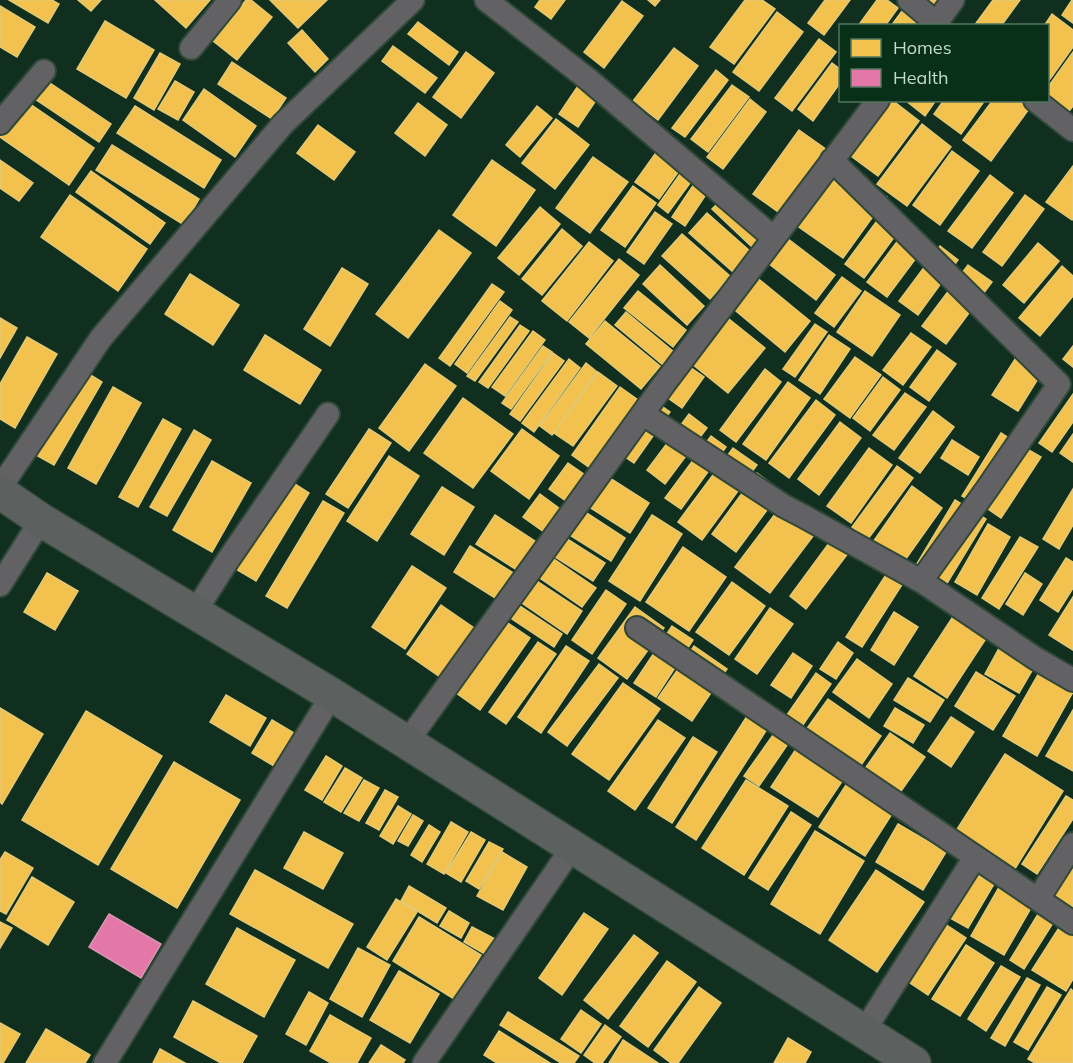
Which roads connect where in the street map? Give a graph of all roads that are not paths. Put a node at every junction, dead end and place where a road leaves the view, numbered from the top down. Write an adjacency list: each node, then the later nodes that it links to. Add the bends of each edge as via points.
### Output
1 (230, 0): 7 (street)
2 (413, 0): 18 (street, via 283,124 101,338)
3 (486, 0): 14 (street, via 589,80)
4 (909, 0): 6 (street)
5 (953, 0): 6 (street)
6 (937, 24)
7 (191, 48)
8 (44, 71): 11 (street)
9 (876, 102): 13 (street)
10 (1038, 102): 12 (street)
11 (0, 123)
12 (1073, 130)
13 (832, 160): 14 (street); 15 (street)
14 (774, 238): 17 (street)
15 (1066, 389): 21 (street)
16 (328, 414): 23 (street)
17 (643, 414): 21 (street, via 784,506); 27 (street)
18 (0, 488)
19 (0, 492): 20 (main road)
20 (41, 520): 22 (street); 23 (main road)
21 (921, 581): 25 (street)
22 (0, 585)
23 (195, 612): 26 (main road)
24 (637, 628): 30 (street)
25 (1073, 680)
26 (332, 696): 27 (main road); 34 (street)
27 (407, 742): 29 (main road)
28 (1073, 844): 31 (street)
29 (572, 848): 33 (main road); 35 (street)
30 (975, 857): 31 (street); 33 (street)
31 (1038, 899): 32 (street)
32 (1073, 923)
33 (864, 1031): 36 (main road)
34 (105, 1063)
35 (424, 1063)
36 (914, 1063)

